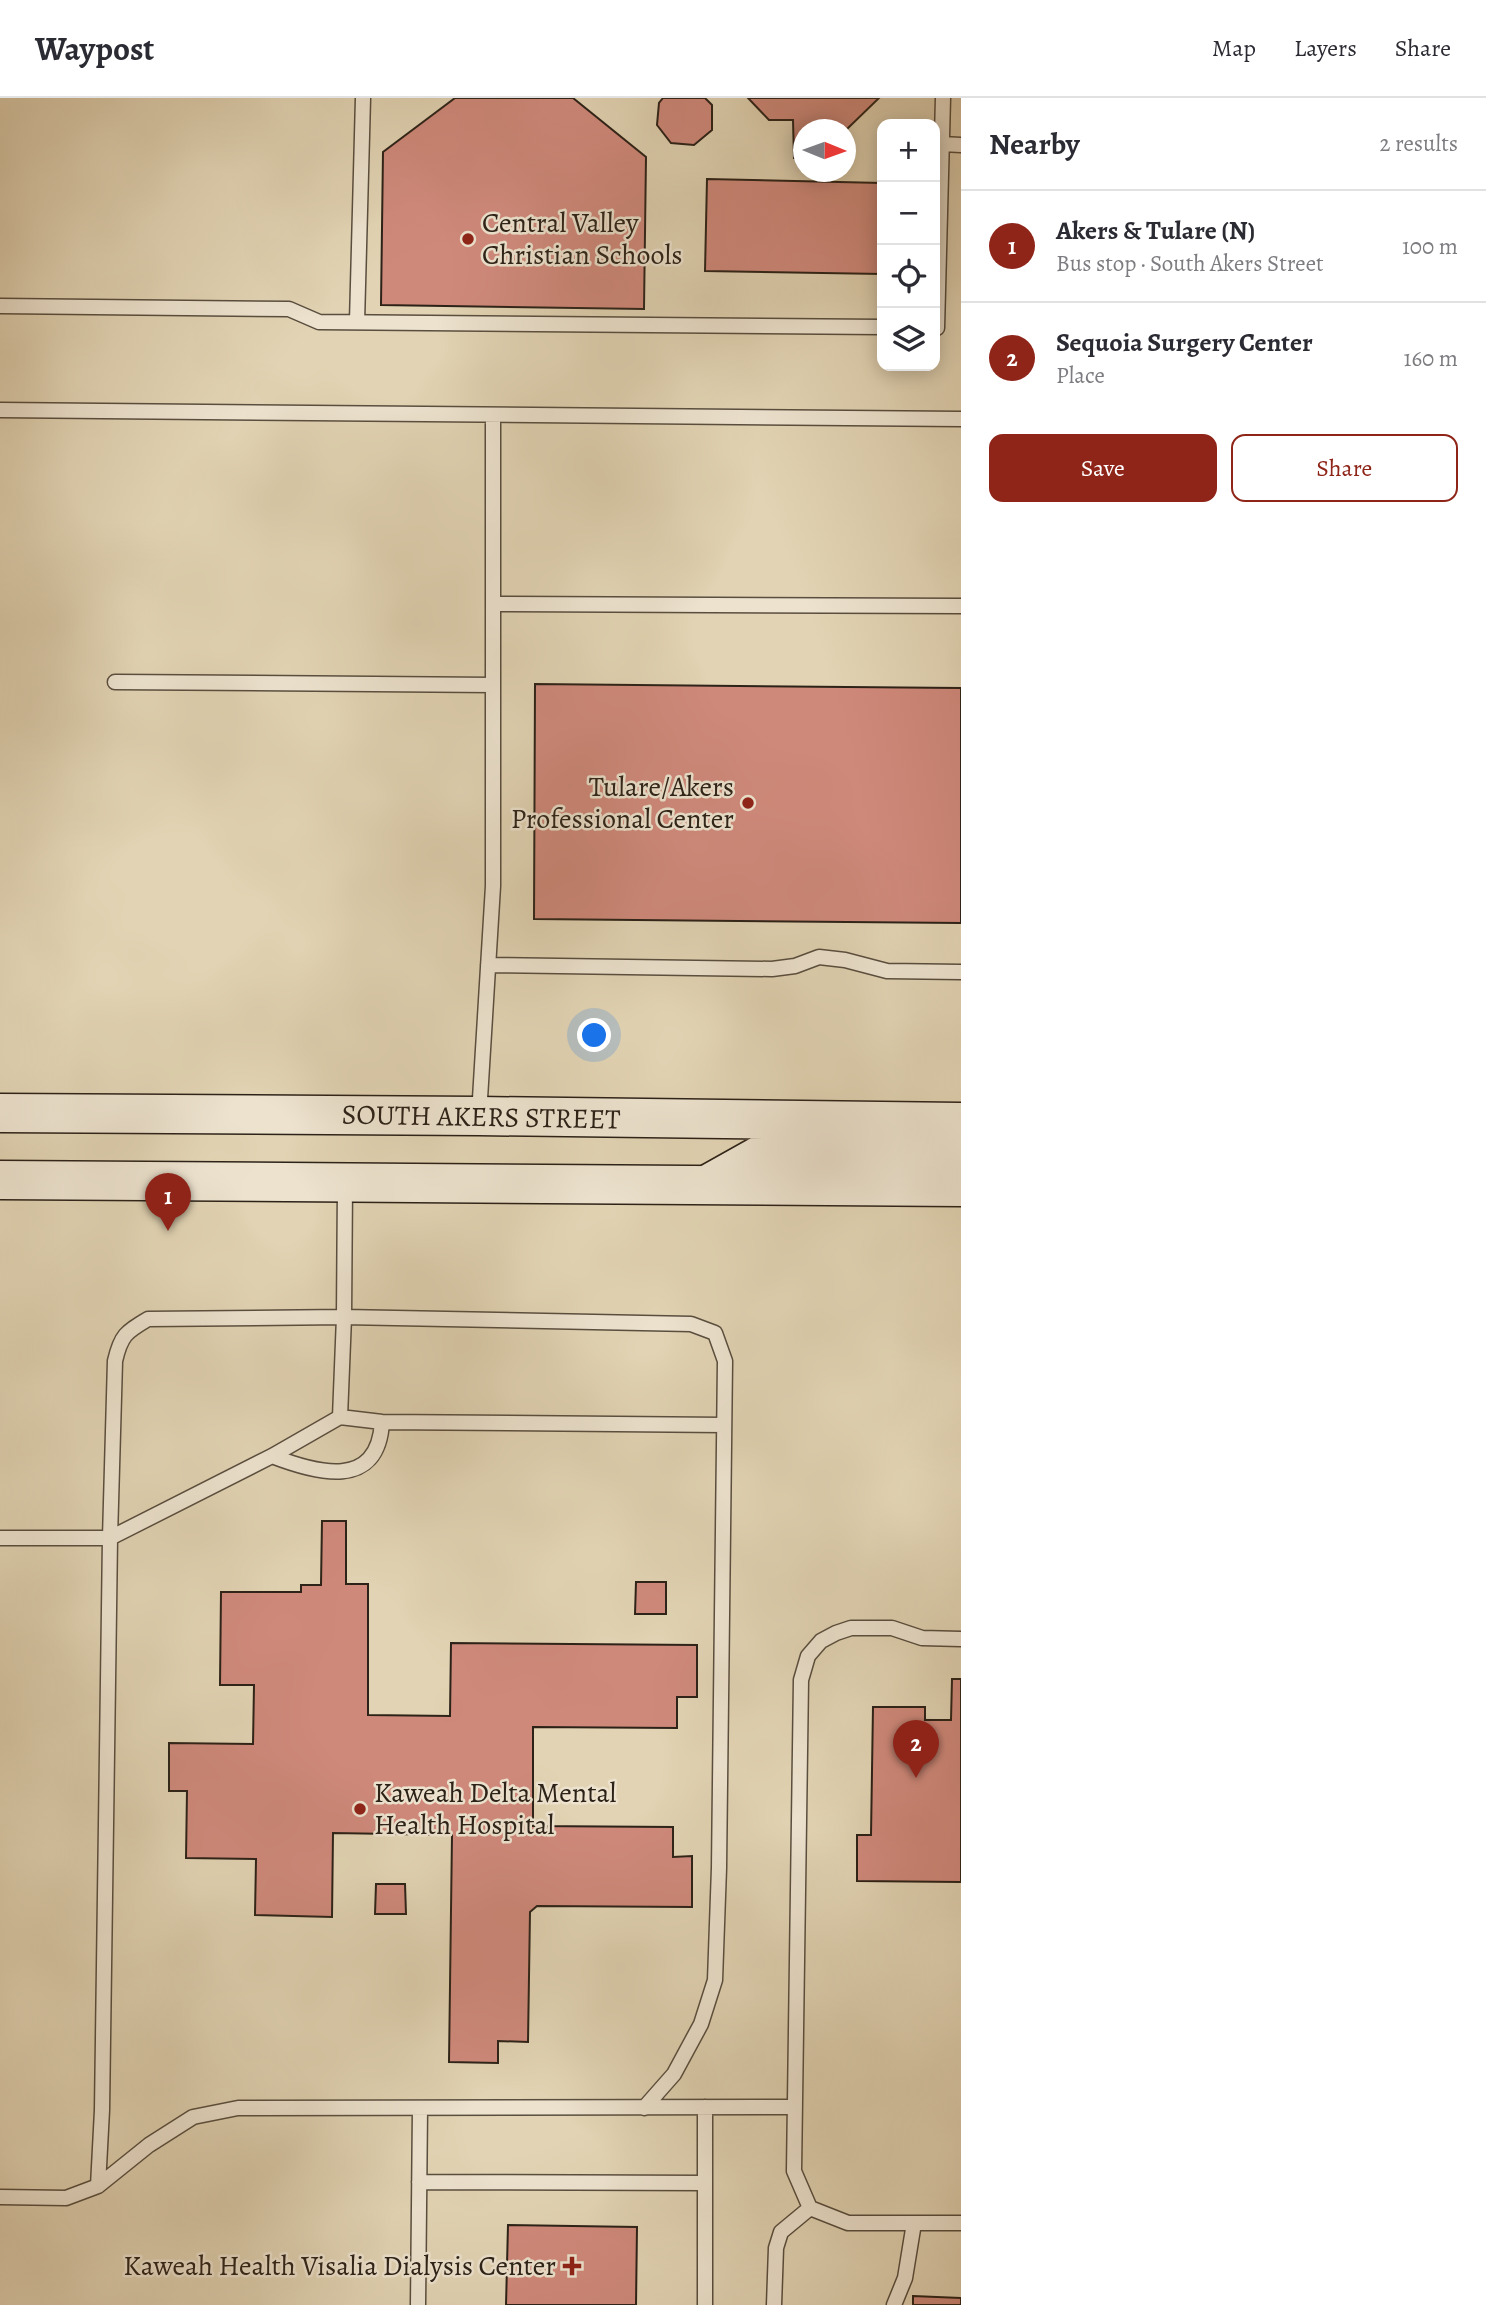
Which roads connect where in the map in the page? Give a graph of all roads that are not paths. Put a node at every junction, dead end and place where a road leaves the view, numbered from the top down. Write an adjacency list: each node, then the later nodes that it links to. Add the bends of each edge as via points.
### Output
1 (363, 98): 7 (lane)
2 (943, 98): 3 (lane)
3 (942, 144): 4 (lane); 6 (lane)
4 (961, 145)
5 (0, 306): 7 (lane, via 289,309 319,322)
6 (938, 308)
7 (357, 322): 8 (lane)
8 (877, 327)
9 (0, 410): 10 (lane)
10 (493, 415): 11 (lane); 12 (lane)
11 (961, 419)
12 (493, 604): 13 (lane); 15 (lane)
13 (961, 606)
14 (115, 682): 15 (lane)
15 (493, 685): 16 (lane, via 493,886)
16 (488, 965): 17 (lane, via 772,969 819,957 887,971); 19 (lane)
17 (961, 972)
18 (0, 1113): 19 (main road, SOUTH AKERS STREET)
19 (479, 1116): 20 (main road, SOUTH AKERS STREET)
20 (961, 1122)
21 (961, 1158): 24 (main road, via 758,1156)
22 (0, 1180): 23 (main road)
23 (345, 1182): 24 (main road); 26 (lane)
24 (707, 1184): 25 (main road)
25 (961, 1187)
26 (344, 1317): 27 (lane); 29 (lane, via 691,1324 715,1333 725,1361); 32 (lane, via 148,1319 126,1332 115,1361)
27 (340, 1417): 28 (lane); 30 (lane)
28 (382, 1422): 29 (lane); 30 (lane, via 375,1451 364,1464 349,1471 300,1467)
29 (724, 1425): 37 (lane, via 715,1980 701,2024 679,2064)
30 (272, 1456): 32 (lane)
31 (0, 1538): 32 (lane)
32 (110, 1538): 40 (lane)
33 (961, 1639): 35 (lane, via 922,1638 892,1628 850,1629 821,1641 808,1656 801,1680)
34 (705, 2107): 35 (lane); 37 (lane); 39 (lane)
35 (794, 2107): 42 (lane, via 794,2172)
36 (420, 2108): 37 (lane); 38 (lane); 40 (lane, via 237,2108 193,2117)
37 (644, 2108)
38 (419, 2182): 39 (lane); 45 (lane)
39 (705, 2183): 46 (lane)
40 (98, 2186): 41 (lane, via 66,2198)
41 (0, 2197)
42 (810, 2207): 43 (lane, via 848,2223); 47 (lane, via 781,2232)
43 (914, 2223): 44 (lane); 48 (lane, via 905,2278)
44 (961, 2223)
45 (418, 2305)
46 (705, 2305)
47 (774, 2305)
48 (894, 2305)

